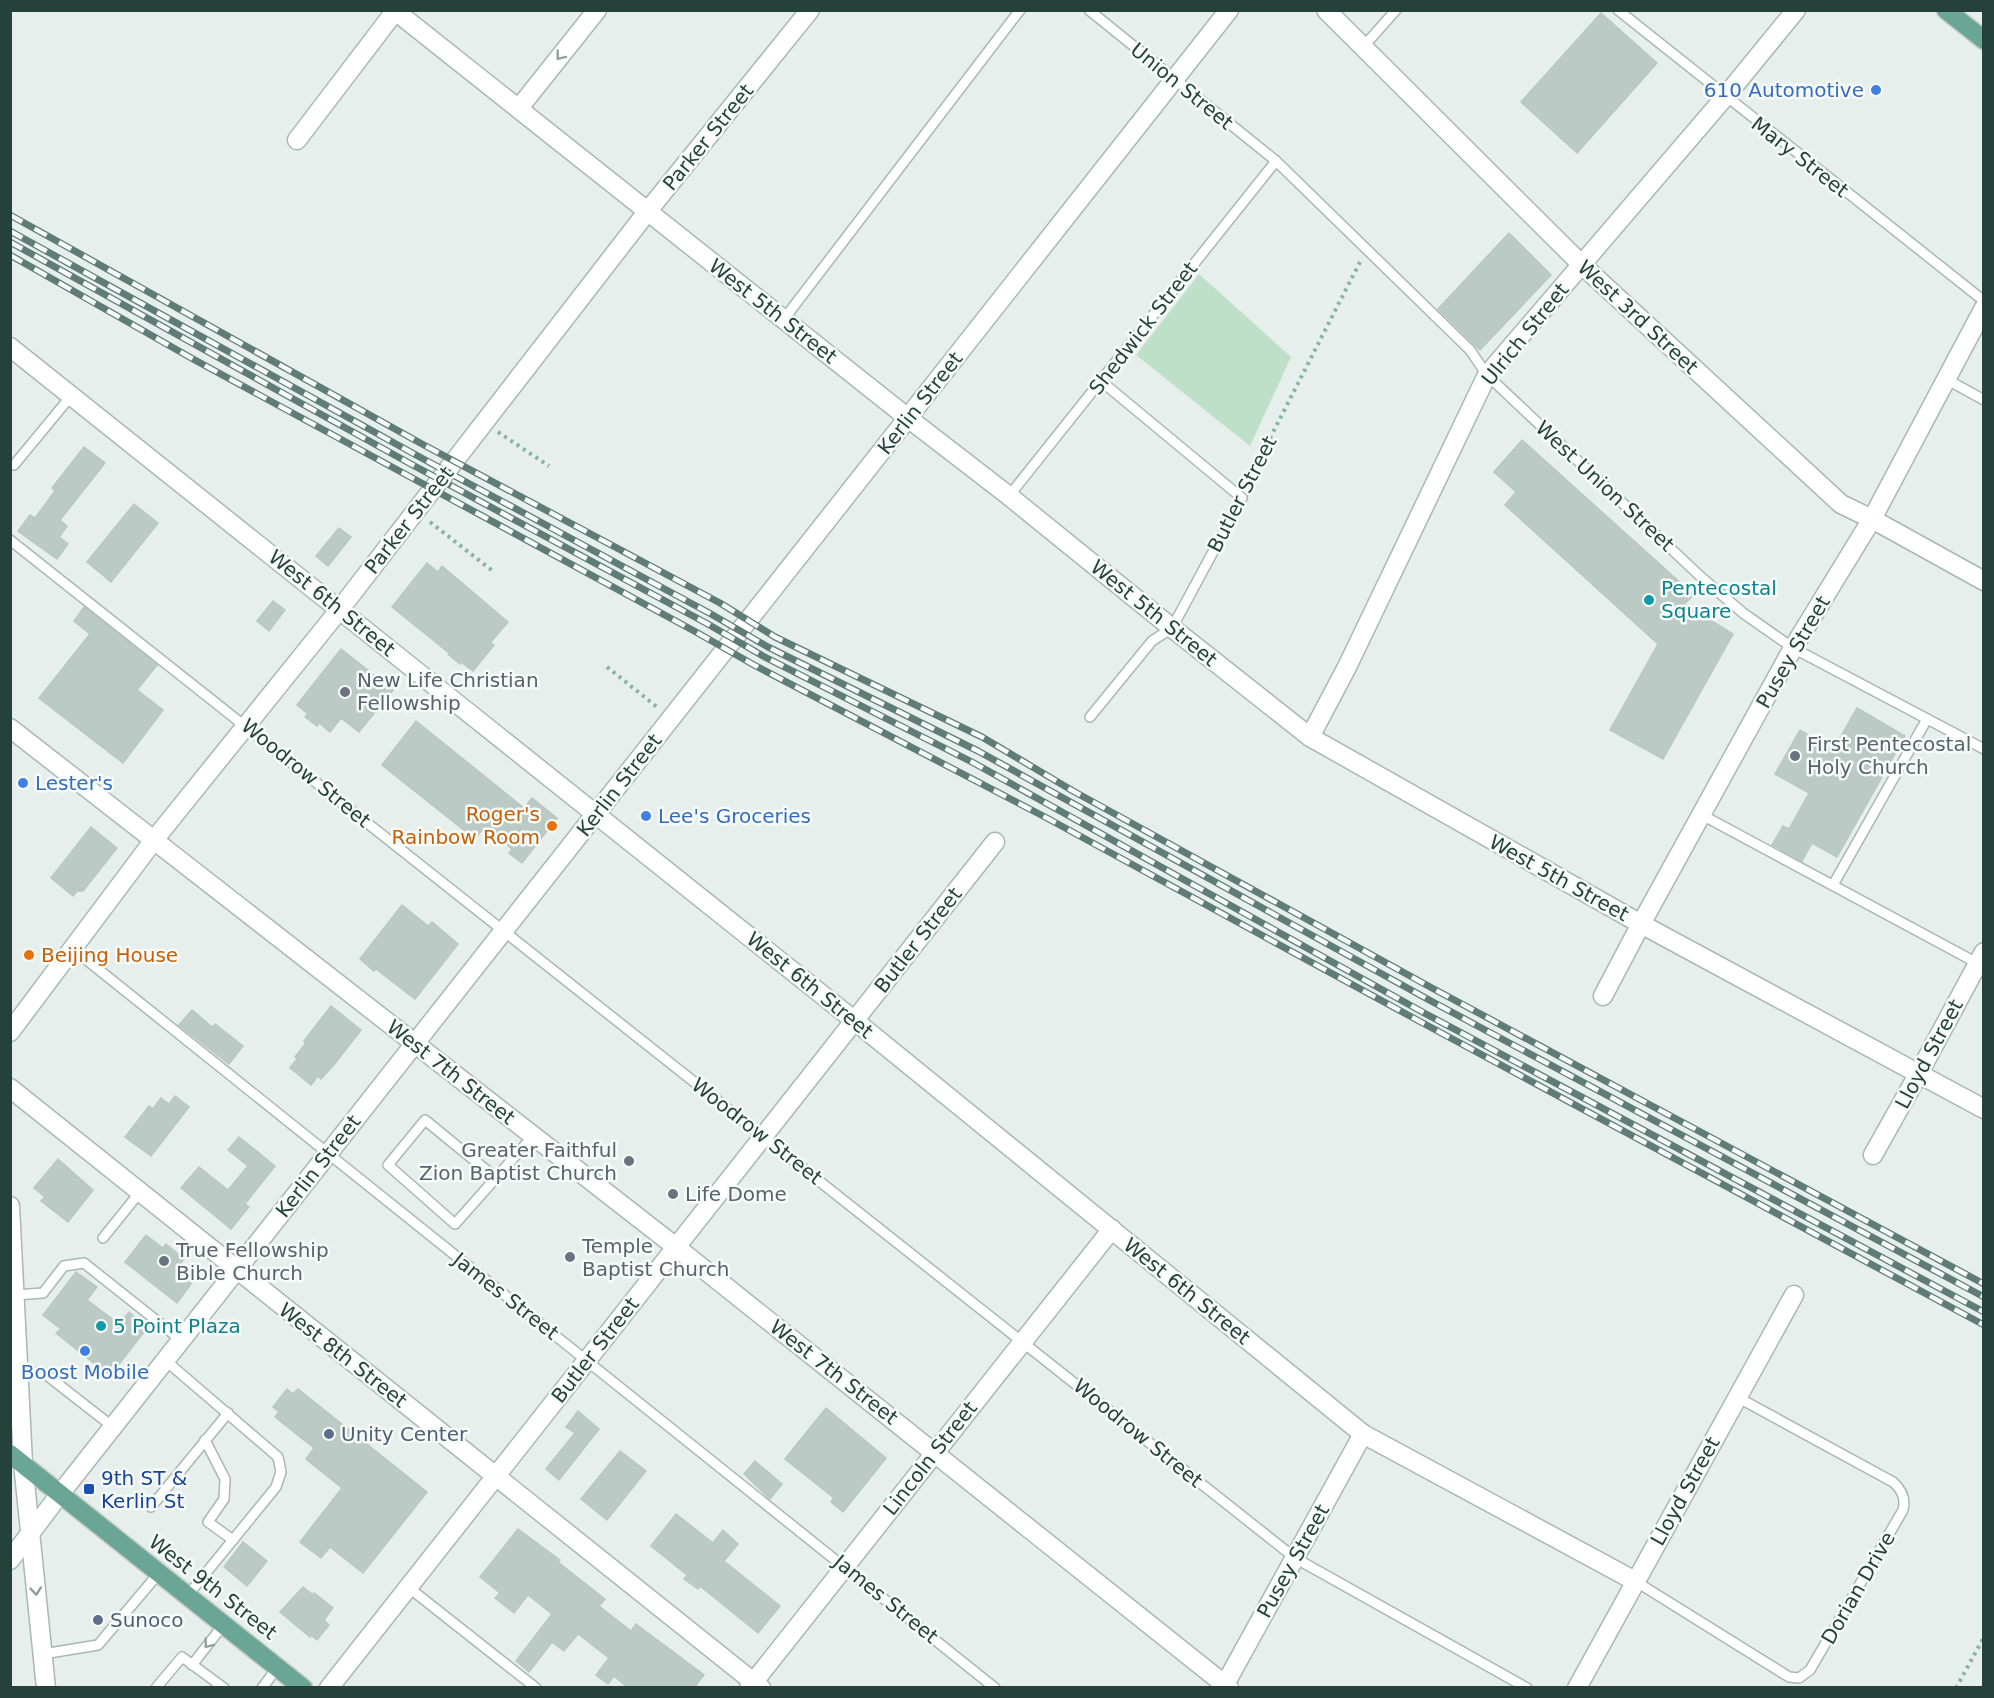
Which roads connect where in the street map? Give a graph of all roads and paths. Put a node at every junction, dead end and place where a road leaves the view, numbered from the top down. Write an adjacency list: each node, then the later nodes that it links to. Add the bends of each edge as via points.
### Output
1 (597, 10): 16 (street, one-way to 16)
2 (810, 10): 19 (street, Parker Street)
3 (1020, 10): 24 (lane)
4 (1089, 10): 14 (lane, Union Street)
5 (1229, 10): 14 (street, Kerlin Street)
6 (1326, 10): 13 (street, West 3rd Street)
7 (1396, 10): 13 (lane)
8 (1618, 10): 15 (lane, Mary Street)
9 (1796, 10): 15 (street, Ulrich Street)
10 (1946, 10): 12 (main road)
11 (395, 11): 16 (street, West 5th Street); 17 (street)
12 (1983, 40)
13 (1364, 46): 21 (street, West 3rd Street)
14 (1175, 80): 18 (lane, Union Street); 31 (street, Kerlin Street)
15 (1725, 97): 21 (street, Ulrich Street); 22 (lane, Mary Street)
16 (519, 108): 19 (street, West 5th Street)
17 (297, 140)
18 (1276, 161): 20 (lane, West Union Street); 28 (lane, Shedwick Street)
19 (647, 212): 24 (street, West 5th Street); 32 (street, Parker Street)
20 (1367, 252): 26 (lane, West Union Street, via 1470,350); 36 (path, Butler Street, via 1258,459)
21 (1581, 264): 26 (street, Ulrich Street); 38 (street, West 3rd Street, via 1841,504)
22 (1983, 302)
23 (1983, 308): 27 (street, Pusey Street)
24 (784, 319): 31 (street, West 5th Street)
25 (10, 347): 29 (street, West 6th Street)
26 (1487, 375): 44 (lane, West Union Street, via 1701,578); 51 (street, Ulrich Street)
27 (1946, 379): 30 (lane); 38 (street, Pusey Street)
28 (1101, 381): 35 (lane, Shedwick Street); 36 (lane)
29 (71, 396): 33 (lane); 42 (street, West 6th Street)
30 (1983, 400)
31 (908, 418): 35 (street, West 5th Street); 47 (street, Kerlin Street)
32 (485, 423): 34 (path); 37 (street, Parker Street)
33 (14, 465)
34 (549, 466)
35 (1009, 496): 43 (street, West 5th Street)
36 (1242, 498): 43 (lane, Butler Street)
37 (416, 510): 40 (path); 42 (street, Parker Street)
38 (1872, 519): 41 (street, West 3rd Street); 44 (street, Pusey Street)
39 (10, 540): 49 (lane, Woodrow Street)
40 (494, 572)
41 (1983, 581)
42 (340, 609): 49 (street, Parker Street); 53 (street, West 6th Street)
43 (1172, 628): 46 (lane, Butler Street, via 1152,641); 51 (street, West 5th Street)
44 (1793, 648): 48 (lane, West Union Street); 54 (street, Pusey Street)
45 (607, 667): 47 (path)
46 (1090, 717)
47 (671, 718): 53 (street, Kerlin Street)
48 (1927, 719): 52 (lane, West Union Street); 57 (lane)
49 (246, 726): 55 (street, Parker Street); 59 (lane, Woodrow Street)
50 (10, 728): 55 (street, West 7th Street)
51 (1310, 737): 58 (street, West 5th Street)
52 (1983, 748)
53 (595, 814): 59 (street, Kerlin Street); 63 (street, West 6th Street)
54 (1702, 815): 57 (lane); 58 (street, Pusey Street)
55 (154, 840): 60 (street, Parker Street); 65 (street, West 7th Street)
56 (995, 842): 63 (street, Butler Street)
57 (1833, 885): 61 (lane)
58 (1641, 924): 62 (street, Pusey Street); 66 (street, West 5th Street)
59 (504, 931): 65 (street, Kerlin Street); 70 (lane, Woodrow Street)
60 (73, 949): 64 (street, Parker Street); 71 (lane, James Street)
61 (1981, 961): 66 (street, Lloyd Street)
62 (1603, 996)
63 (855, 1021): 70 (street, Butler Street); 76 (street, West 6th Street)
64 (10, 1032)
65 (415, 1044): 69 (street, West 7th Street); 71 (street, Kerlin Street)
66 (1919, 1073): 68 (street, West 5th Street); 72 (street, Lloyd Street)
67 (10, 1088): 74 (street, West 8th Street)
68 (1983, 1110)
69 (533, 1136): 73 (lane); 78 (street, West 7th Street)
70 (764, 1136): 78 (street, Butler Street); 83 (lane, Woodrow Street)
71 (327, 1155): 79 (street, Kerlin Street); 84 (lane, James Street)
72 (1873, 1155)
73 (496, 1178): 73 (lane, via 455,1224 388,1165 425,1120)
74 (140, 1192): 77 (lane); 79 (street, West 8th Street)
75 (10, 1206): 80 (street)
76 (1112, 1229): 83 (street, Lincoln Street); 90 (street, West 6th Street)
77 (103, 1238)
78 (676, 1247): 84 (street, Butler Street); 92 (street, West 7th Street)
79 (236, 1270): 82 (street, Kerlin Street); 94 (street, West 8th Street)
80 (15, 1295): 82 (lane, via 43,1293 64,1266 84,1263); 86 (street)
81 (1794, 1295): 87 (street, Lloyd Street)
82 (181, 1340): 85 (street, Kerlin Street)
83 (1023, 1341): 92 (street, Lincoln Street); 99 (lane, Woodrow Street)
84 (587, 1359): 94 (street, Butler Street); 101 (lane, James Street)
85 (165, 1360): 88 (lane); 89 (street, Kerlin Street)
86 (18, 1372): 89 (lane, via 44,1373); 93 (street)
87 (1737, 1396): 103 (street, Lloyd Street); 103 (lane, Dorian Drive, via 1893,1482 1904,1498 1903,1510 1810,1670 1799,1678 1789,1677)
88 (228, 1413): 91 (lane); 98 (lane, via 278,1457 281,1472 276,1487)
89 (113, 1427): 95 (street, Kerlin Street)
90 (1363, 1434): 99 (street, Pusey Street); 103 (street, West 6th Street)
91 (205, 1440): 96 (lane); 98 (lane, via 225,1479 224,1499 208,1522)
92 (935, 1452): 101 (street, Lincoln Street); 112 (street, West 7th Street)
93 (17, 1459): 95 (main road, West 9th Street); 97 (street)
94 (496, 1476): 104 (street, Butler Street); 111 (street, West 8th Street)
95 (60, 1494): 97 (street, Kerlin Street); 102 (main road, West 9th Street)
96 (151, 1507)
97 (30, 1532): 100 (street, Kerlin Street); 108 (street, one-way to 108)
98 (232, 1540): 105 (lane)
99 (1295, 1557): 112 (street, Pusey Street); 121 (lane, Woodrow Street)
100 (10, 1560)
101 (846, 1566): 111 (street, Lincoln Street); 120 (lane, James Street)
102 (159, 1573): 105 (main road, West 9th Street); 108 (lane, via 98,1645)
103 (1635, 1581): 122 (street, Lloyd Street)
104 (408, 1587): 118 (street, Butler Street); 119 (lane)
105 (188, 1595): 106 (main road, West 9th Street)
106 (224, 1624): 109 (lane, one-way to 109); 110 (main road, West 9th Street)
107 (1983, 1637): 123 (path)
108 (43, 1654): 113 (street)
109 (192, 1665): 114 (lane, via 182,1657); 115 (lane)
110 (278, 1667): 116 (lane); 117 (main road, West 9th Street)
111 (755, 1686)
112 (1225, 1687)
113 (46, 1688)
114 (156, 1688)
115 (224, 1688)
116 (262, 1688)
117 (303, 1688)
118 (329, 1688)
119 (536, 1688)
120 (995, 1688)
121 (1527, 1688)
122 (1577, 1688)
123 (1956, 1688)

